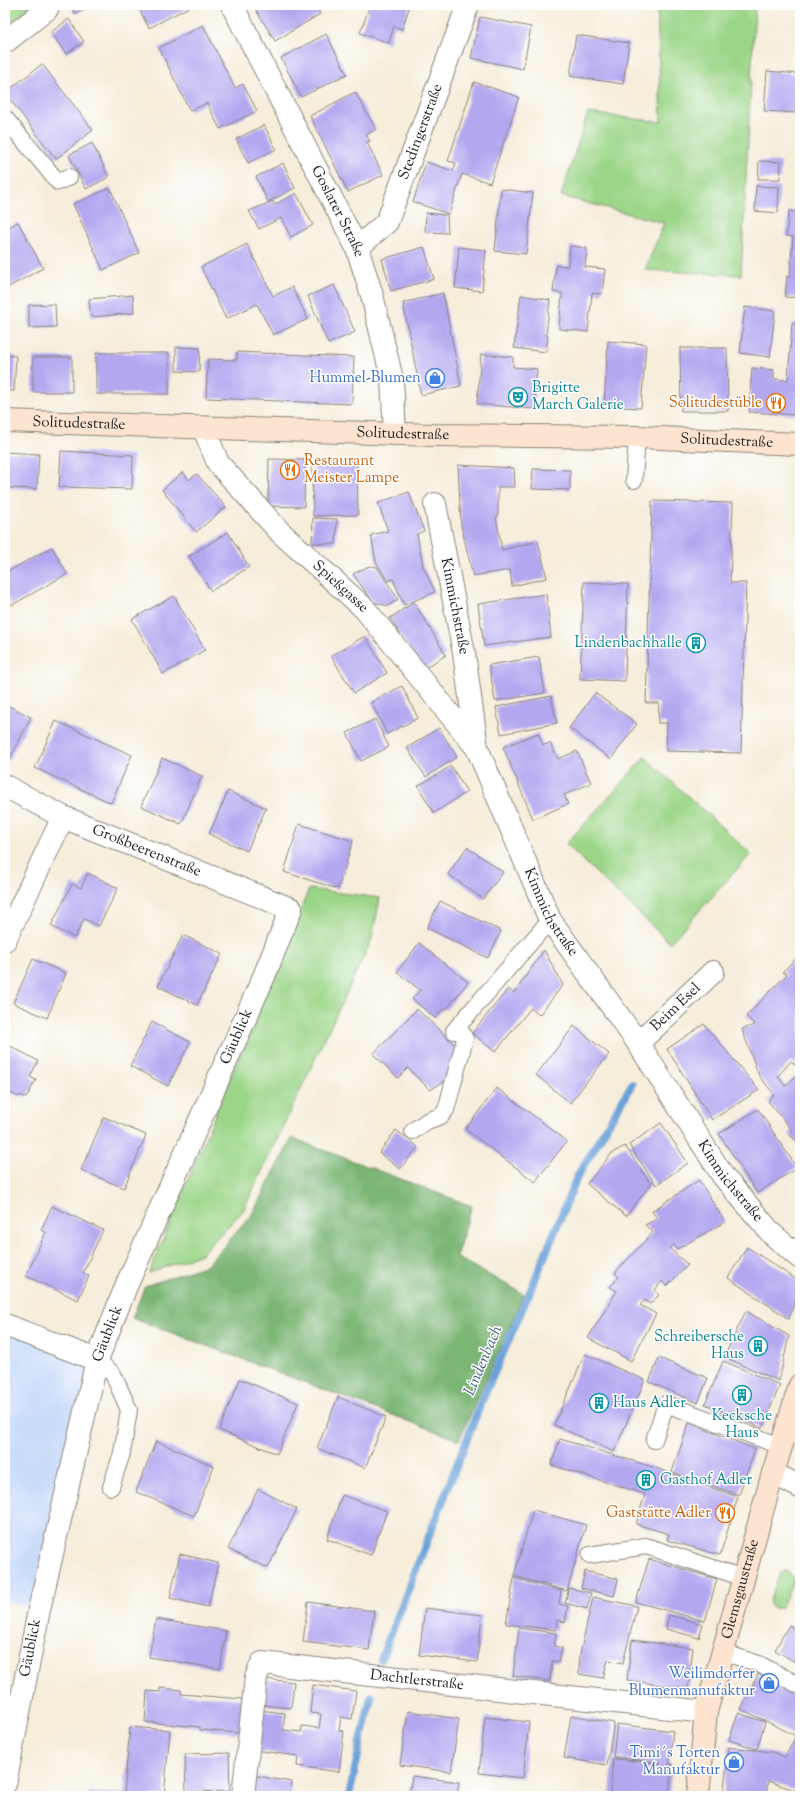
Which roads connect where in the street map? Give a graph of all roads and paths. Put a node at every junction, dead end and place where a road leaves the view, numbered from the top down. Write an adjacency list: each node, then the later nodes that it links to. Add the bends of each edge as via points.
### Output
1 (232, 5): 7 (street, Goslarer Straße)
2 (468, 5): 7 (street, Stedingerstraße, via 387,222)
3 (47, 8): 4 (street)
4 (5, 42)
5 (5, 118): 6 (lane, via 58,182)
6 (69, 177)
7 (357, 248): 10 (street, Goslarer Straße, via 372,295 392,379)
8 (5, 421): 9 (main road, Solitudestraße)
9 (204, 429): 10 (main road, Solitudestraße); 15 (street, Spießgasse, via 218,463 280,532 364,608)
10 (395, 434): 11 (main road, Solitudestraße)
11 (637, 437): 12 (main road, Solitudestraße); 13 (lane)
12 (800, 444)
13 (634, 480)
14 (435, 504): 15 (street, Kimmichstraße, via 464,653)
15 (477, 748): 19 (street, Kimmichstraße)
16 (5, 786): 17 (street, Großbeerenstraße)
17 (62, 816): 18 (street, Großbeerenstraße); 20 (street)
18 (291, 909): 26 (street, Gäublick, via 265,974 127,1284)
19 (550, 920): 22 (street, Kimmichstraße); 23 (lane, via 456,1028 464,1039 446,1110)
20 (5, 940)
21 (713, 972): 22 (street, Beim Esel)
22 (638, 1043): 24 (street, Kimmichstraße, via 723,1176 772,1234)
23 (413, 1131)
24 (800, 1258)
25 (5, 1325): 26 (street)
26 (97, 1360): 32 (lane, via 114,1374 129,1410 122,1453); 38 (street, Gäublick, via 39,1610)
27 (800, 1385): 29 (main road, Glemsgaustraße)
28 (654, 1440): 29 (lane, via 666,1404)
29 (781, 1446): 30 (main road, Glemsgaustraße)
30 (773, 1474): 31 (street); 34 (main road, Glemsgaustraße)
31 (800, 1487)
32 (111, 1488)
33 (590, 1555): 34 (lane, via 646,1546)
34 (744, 1578): 35 (main road, Glemsgaustraße)
35 (722, 1652): 36 (lane, via 759,1664); 37 (main road, Glemsgaustraße)
36 (800, 1686)
37 (706, 1712): 39 (street, Dachtlerstraße, via 262,1663 256,1677); 40 (main road, Glemsgaustraße)
38 (5, 1784)
39 (243, 1796)
40 (698, 1796)

